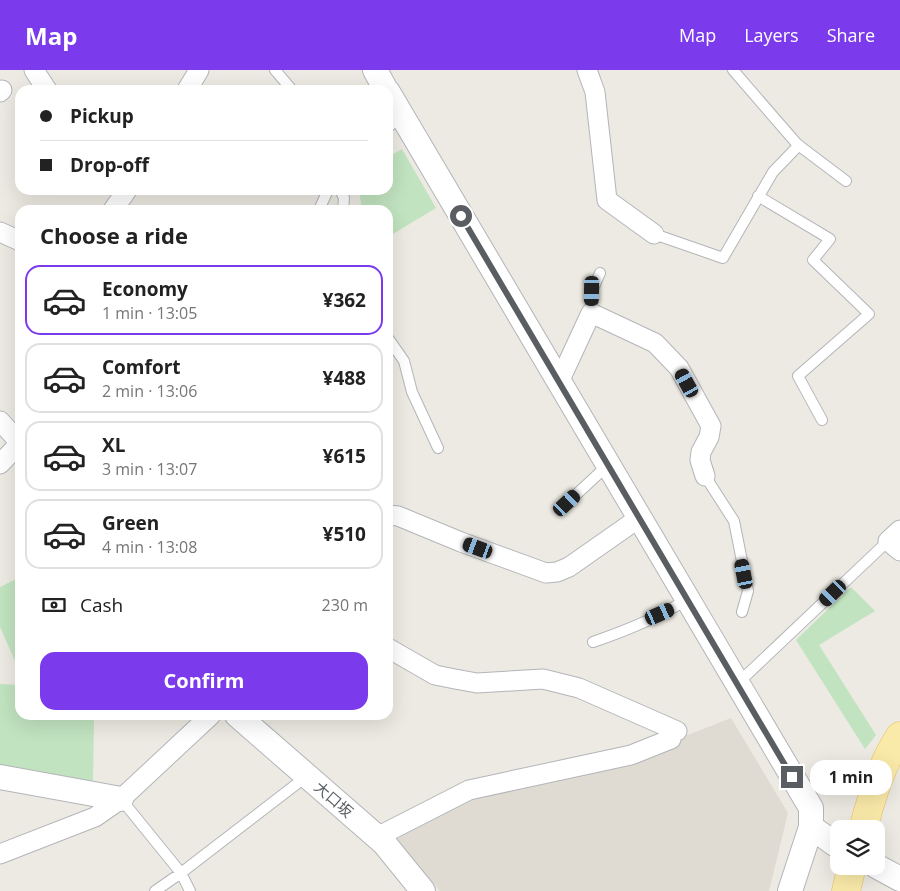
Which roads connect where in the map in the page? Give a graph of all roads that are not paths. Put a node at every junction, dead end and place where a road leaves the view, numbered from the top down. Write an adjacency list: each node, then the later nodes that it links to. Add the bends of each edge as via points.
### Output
1 (34, 70): 7 (street)
2 (200, 70): 8 (street)
3 (276, 70): 9 (lane)
4 (374, 70): 10 (street)
5 (587, 70): 16 (street, via 595,92 607,200)
6 (733, 70): 12 (lane)
7 (44, 85)
8 (190, 85)
9 (288, 85)
10 (383, 85)
11 (395, 122): 21 (street)
12 (799, 145): 13 (lane); 14 (lane, via 772,172)
13 (846, 181)
14 (758, 196): 16 (lane, via 723,258); 22 (lane, via 830,239 813,260 869,314 798,376)
15 (0, 232): 17 (street)
16 (654, 234)
17 (15, 240)
18 (600, 273): 19 (lane, via 592,291)
19 (591, 313): 21 (street); 29 (street, via 655,343 679,368 710,426 710,437 700,460)
20 (393, 345): 26 (lane, via 404,361 412,392)
21 (559, 382): 28 (street)
22 (822, 420)
23 (0, 421): 24 (street)
24 (15, 438)
25 (15, 448): 27 (street)
26 (438, 448)
27 (0, 464)
28 (608, 465): 30 (lane); 32 (street)
29 (704, 476): 35 (lane, via 734,521 748,591)
30 (567, 503)
31 (393, 516): 32 (street, via 546,573 569,568)
32 (639, 518): 34 (street)
33 (896, 540): 38 (lane)
34 (687, 599): 36 (lane, via 675,608); 38 (street)
35 (742, 612)
36 (593, 642)
37 (393, 651): 47 (street, via 435,675 455,679 477,683 543,679 579,688 674,734 631,755 469,790)
38 (737, 684): 46 (street, via 810,808)
39 (206, 720): 44 (street)
40 (243, 720): 42 (street, 大口坂)
41 (900, 736): 45 (main road, via 877,780)
42 (307, 776): 47 (street, 大口坂); 51 (lane)
43 (0, 777): 44 (street)
44 (121, 799): 49 (street, via 95,817); 51 (lane)
45 (866, 820)
46 (811, 827): 48 (street); 57 (street)
47 (377, 837): 56 (street, 大口坂)
48 (830, 841)
49 (0, 854)
50 (885, 871): 53 (street)
51 (181, 873): 54 (lane); 55 (lane)
52 (850, 875): 58 (main road)
53 (900, 879)
54 (155, 891)
55 (190, 891)
56 (423, 891)
57 (790, 891)
58 (846, 891)

